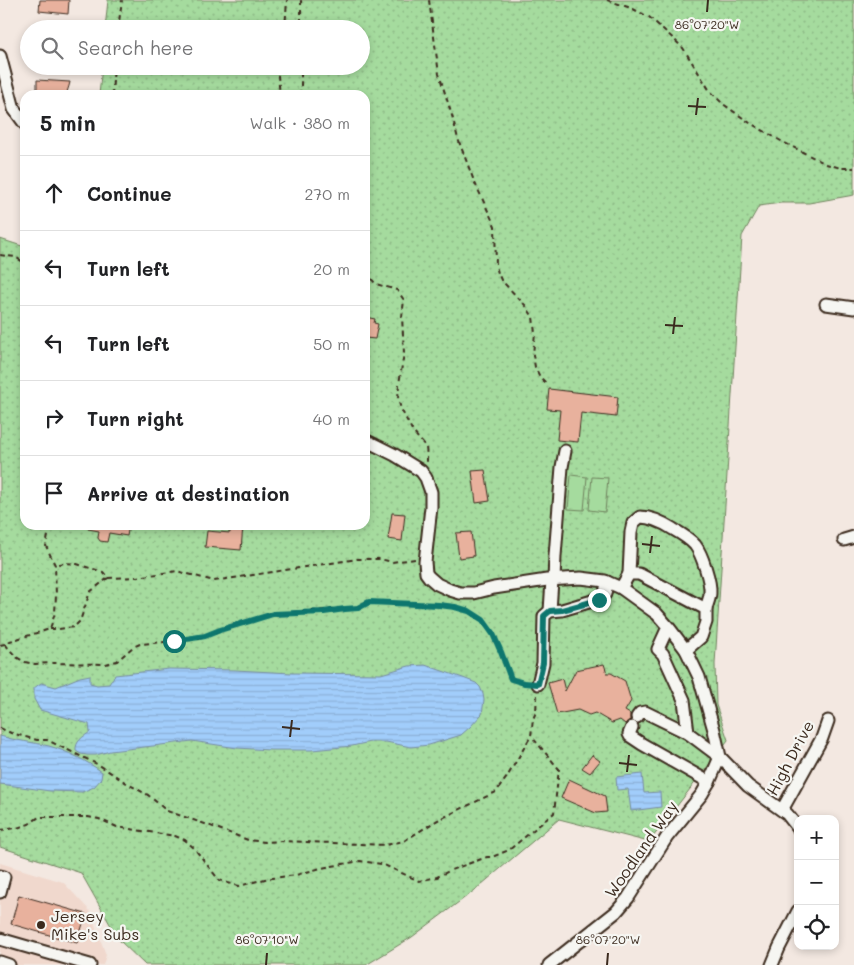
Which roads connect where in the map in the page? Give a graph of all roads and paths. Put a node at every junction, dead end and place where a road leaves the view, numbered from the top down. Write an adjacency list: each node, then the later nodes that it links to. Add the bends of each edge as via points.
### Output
1 (122, 0): 6 (path)
2 (287, 0): 7 (path)
3 (300, 0): 8 (path)
4 (428, 0): 23 (path, via 440,74 458,139 495,226 498,273 533,317 535,367)
5 (607, 0): 17 (path, via 649,17 664,30 683,48 710,91 750,124 826,164)
6 (119, 20)
7 (286, 20)
8 (301, 20)
9 (0, 56): 16 (street, via 14,108)
10 (113, 75): 13 (path)
11 (278, 75): 14 (path)
12 (301, 75): 15 (path)
13 (112, 90)
14 (279, 90)
15 (301, 90)
16 (20, 117)
17 (854, 168)
18 (0, 255): 19 (path)
19 (20, 260)
20 (370, 277): 26 (path, via 376,284 397,290 404,300 404,353 398,399 413,432 426,448)
21 (826, 304): 22 (street)
22 (854, 308)
23 (546, 383)
24 (370, 442): 26 (street, via 415,467)
25 (565, 451): 32 (street)
26 (426, 478): 28 (street, via 431,492 431,507)
27 (49, 530): 29 (path, via 46,546)
28 (425, 556): 31 (path, via 400,562 357,560 214,581 177,572); 32 (street, via 429,577 437,584 460,593)
29 (55, 565): 31 (path, via 64,562 77,564 103,572); 38 (path, via 56,604)
30 (629, 574): 34 (street); 35 (street, via 639,574); 35 (street, via 633,523 640,517 650,517 666,524 685,536 700,552 709,583)
31 (108, 578): 38 (path, via 90,592 80,621 74,627)
32 (553, 580): 33 (street, via 581,578); 36 (street)
33 (607, 582): 34 (street); 36 (street, via 605,594 599,600)
34 (621, 588): 37 (street, via 657,614)
35 (706, 609): 41 (street, via 701,637)
36 (550, 611): 42 (street, via 544,616 543,663)
37 (668, 627): 41 (street); 45 (street, via 658,649 684,700)
38 (50, 629): 39 (path)
39 (5, 644): 40 (path); 42 (path, via 16,657 35,664 106,664 117,662 140,644 188,640 273,614 358,608 369,602 439,605 469,611 483,620 493,634 511,679)
40 (0, 645)
41 (686, 650): 47 (street, via 699,677)
42 (538, 684): 46 (path)
43 (828, 721): 49 (street, High Drive)
44 (0, 728): 46 (path, via 11,734 47,740 100,765 167,811 248,840 386,845 404,841 436,821 496,792)
45 (688, 733): 47 (street); 48 (street, via 645,712 640,713 629,734)
46 (531, 736): 51 (path, via 559,768 554,813 509,850 420,881 382,864 360,860 238,886 219,880 194,848 176,836 116,827 88,816 39,817 17,828)
47 (720, 757): 48 (street, Woodland Way); 49 (street, via 748,786)
48 (709, 782): 60 (street, Woodland Way, via 666,837 616,912)
49 (782, 810): 50 (street)
50 (794, 823)
51 (0, 830)
52 (0, 876): 53 (street, via 4,877)
53 (0, 892)
54 (794, 919): 61 (street)
55 (0, 939): 56 (street)
56 (48, 959): 59 (street)
57 (0, 962): 58 (street)
58 (9, 965)
59 (90, 965)
60 (549, 965)
61 (772, 965)

